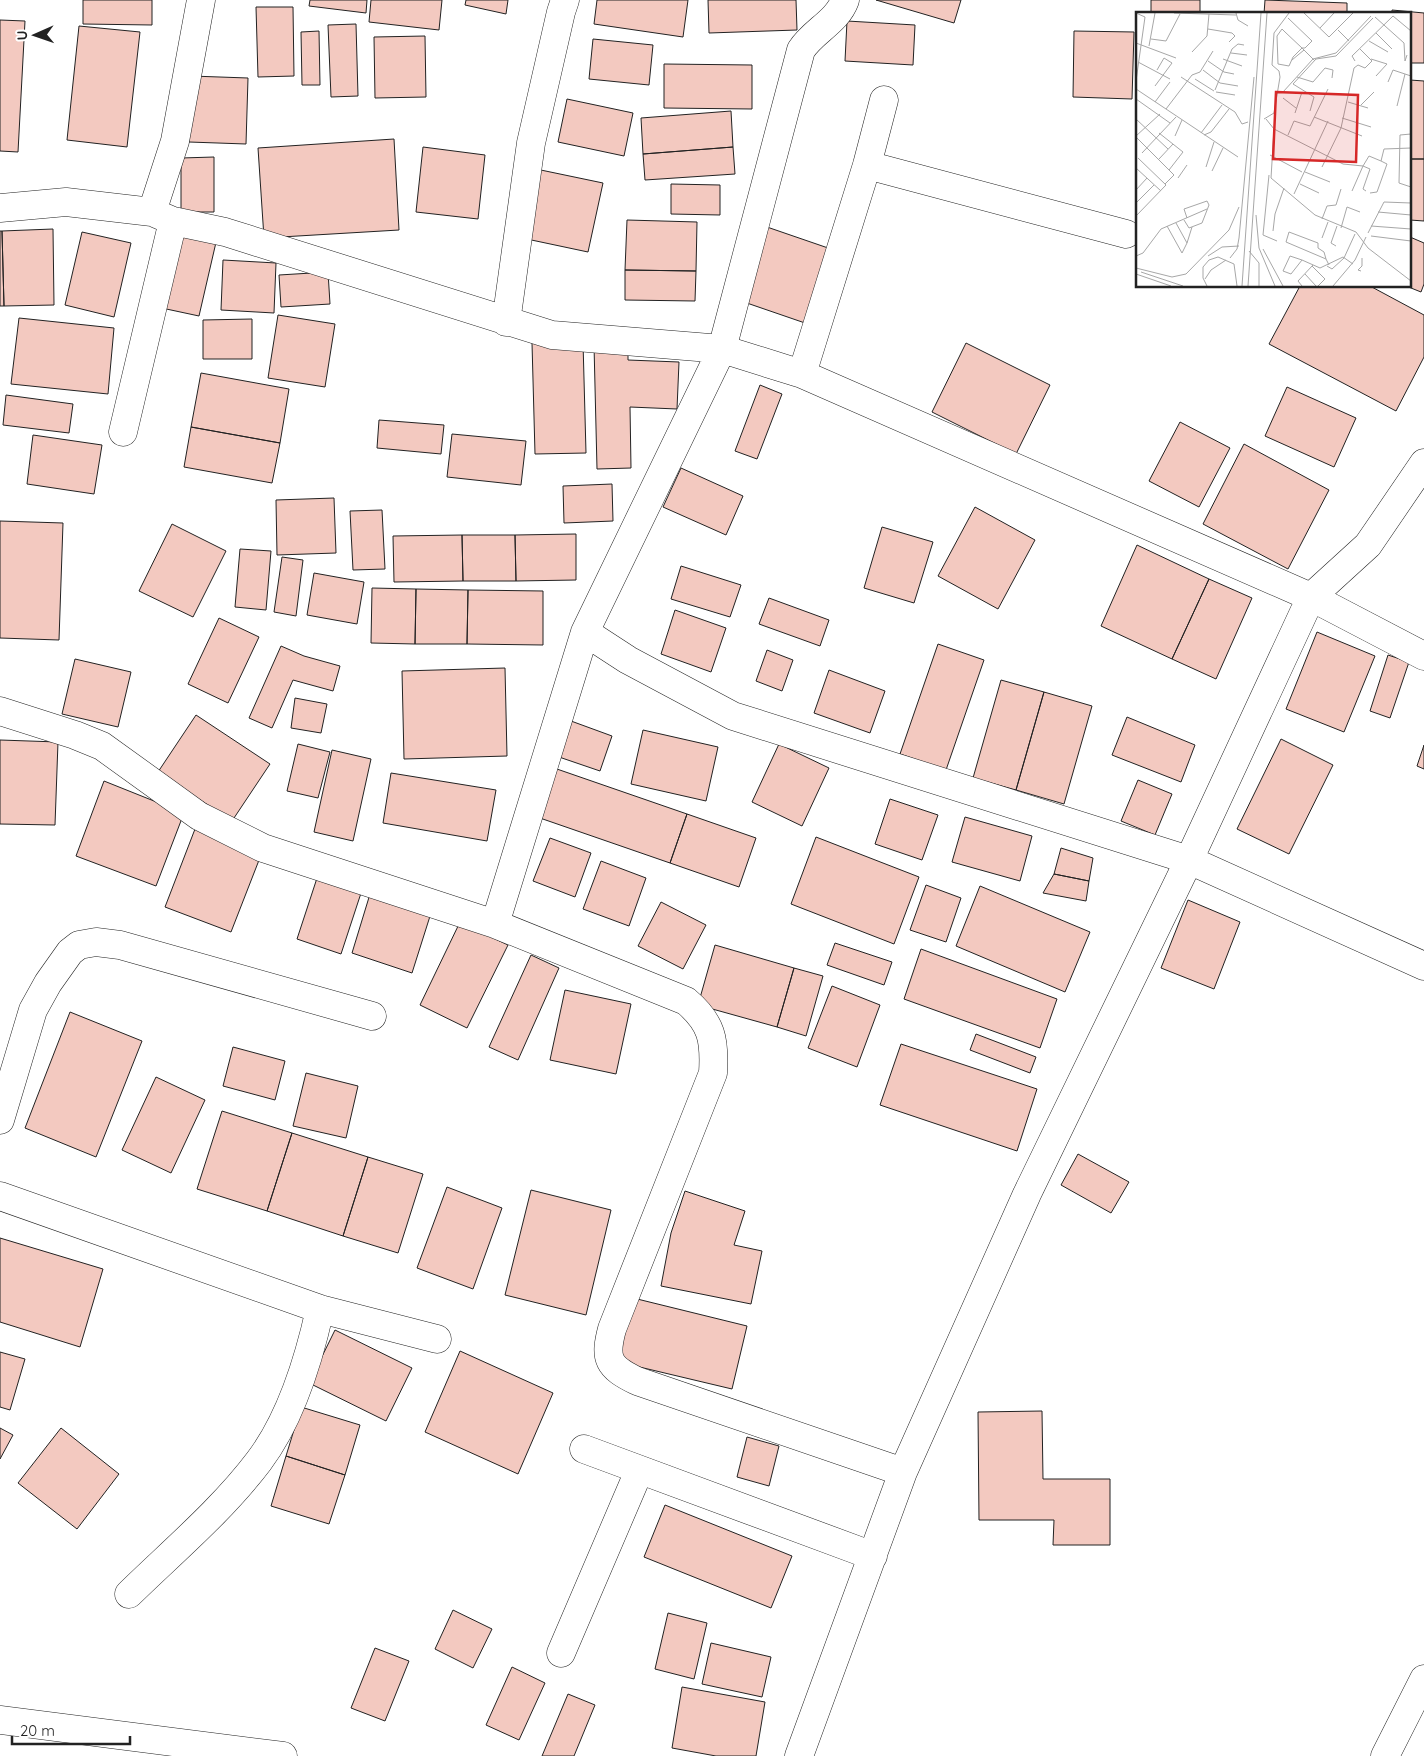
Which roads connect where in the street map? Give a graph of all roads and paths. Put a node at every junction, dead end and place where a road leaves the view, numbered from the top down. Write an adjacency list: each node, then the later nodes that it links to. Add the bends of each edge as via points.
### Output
1 (201, 0): 7 (street)
2 (565, 0): 9 (street, via 532,143)
3 (845, 0): 10 (street, via 841,10 808,38 800,50)
4 (884, 100): 5 (street)
5 (867, 165): 8 (street); 11 (street)
6 (0, 208): 7 (street, via 66,202)
7 (162, 216): 9 (street, via 225,232); 12 (street)
8 (1126, 234)
9 (506, 322): 10 (street, via 552,335)
10 (722, 349): 11 (street); 15 (street)
11 (802, 374): 14 (street)
12 (123, 432)
13 (1424, 463): 14 (street, via 1368,544)
14 (1311, 597): 16 (street); 18 (street)
15 (585, 632): 18 (street, via 635,664 733,716); 19 (street)
16 (1424, 656)
17 (0, 711): 19 (street, via 102,746 199,816 263,848)
18 (1189, 860): 20 (street); 28 (street, via 1027,1194)
19 (495, 924): 28 (street, via 686,1000 701,1014 711,1031 713,1073 612,1329 608,1355 613,1367 637,1381)
20 (1424, 966)
21 (372, 1016): 22 (street, via 120,945 96,942 79,945 70,952 48,983 33,1010)
22 (0, 1120)
23 (0, 1196): 24 (street)
24 (320, 1309): 25 (street); 30 (street, via 292,1401 260,1459 228,1499)
25 (437, 1339)
26 (584, 1449): 27 (street)
27 (639, 1471): 29 (street); 31 (street)
28 (903, 1472): 29 (street)
29 (872, 1556): 35 (street)
30 (129, 1594)
31 (561, 1653)
32 (1424, 1679): 36 (street)
33 (0, 1720): 34 (street)
34 (284, 1756)
35 (798, 1756)
36 (1385, 1756)

